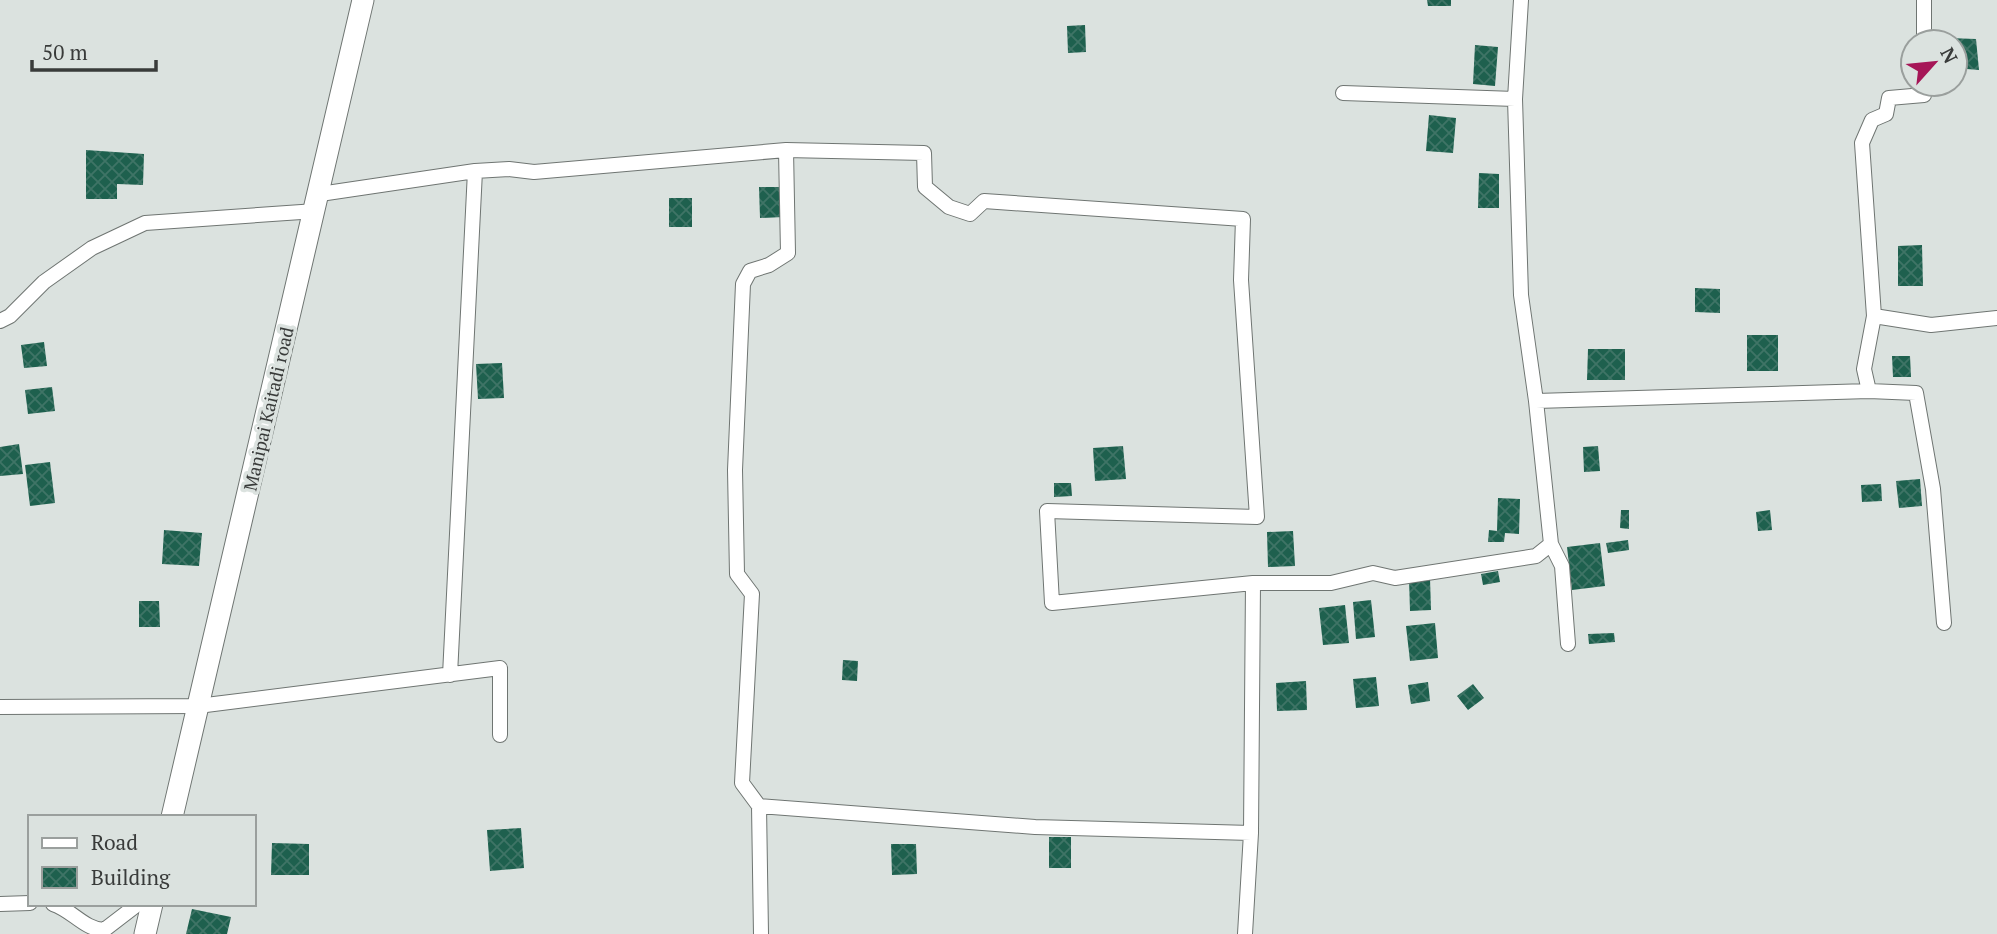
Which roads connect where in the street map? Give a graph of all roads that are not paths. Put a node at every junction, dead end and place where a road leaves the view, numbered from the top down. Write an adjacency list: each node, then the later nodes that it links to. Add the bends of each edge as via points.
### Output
1 (363, 0): 10 (main road, Manipai Kaitadi road)
2 (1521, 0): 7 (street)
3 (1924, 0): 4 (street)
4 (1924, 28)
5 (1343, 93): 7 (street)
6 (1899, 97): 11 (street, via 1889,98 1886,114 1872,120 1862,143)
7 (1516, 99): 15 (street, via 1521,295)
8 (786, 150): 9 (street, via 534,173); 17 (street, via 924,153 925,187 949,207 970,214 984,201 1243,219 1241,280 1257,517 1047,511 1052,603); 24 (street, via 788,253 750,271 743,284 735,470 737,574 752,594 742,783)
9 (475, 171): 10 (street); 20 (street)
10 (318, 203): 13 (street, via 145,223 92,248); 21 (main road, Manipai Kaitadi road)
11 (1874, 316): 12 (street, via 1931,324); 14 (street, via 1864,369)
12 (1997, 318)
13 (0, 321)
14 (1869, 391): 15 (street); 18 (street, via 1916,393 1933,489)
15 (1536, 401): 16 (street)
16 (1551, 544): 17 (street, via 1536,556 1395,578 1373,573 1331,583); 19 (street, via 1562,566)
17 (1253, 583): 26 (street)
18 (1944, 623)
19 (1568, 644)
20 (450, 675): 21 (street); 23 (street, via 500,668)
21 (198, 706): 22 (street); 25 (main road, Manipai Kaitadi road)
22 (0, 707)
23 (500, 735)
24 (759, 806): 26 (street, via 1035,827); 33 (street)
25 (172, 815)
26 (1251, 833): 34 (street)
27 (28, 903): 28 (street)
28 (0, 904)
29 (59, 906): 30 (street, via 94,930 104,930)
30 (135, 906)
31 (152, 906): 32 (main road)
32 (145, 934)
33 (761, 934)
34 (1245, 934)

